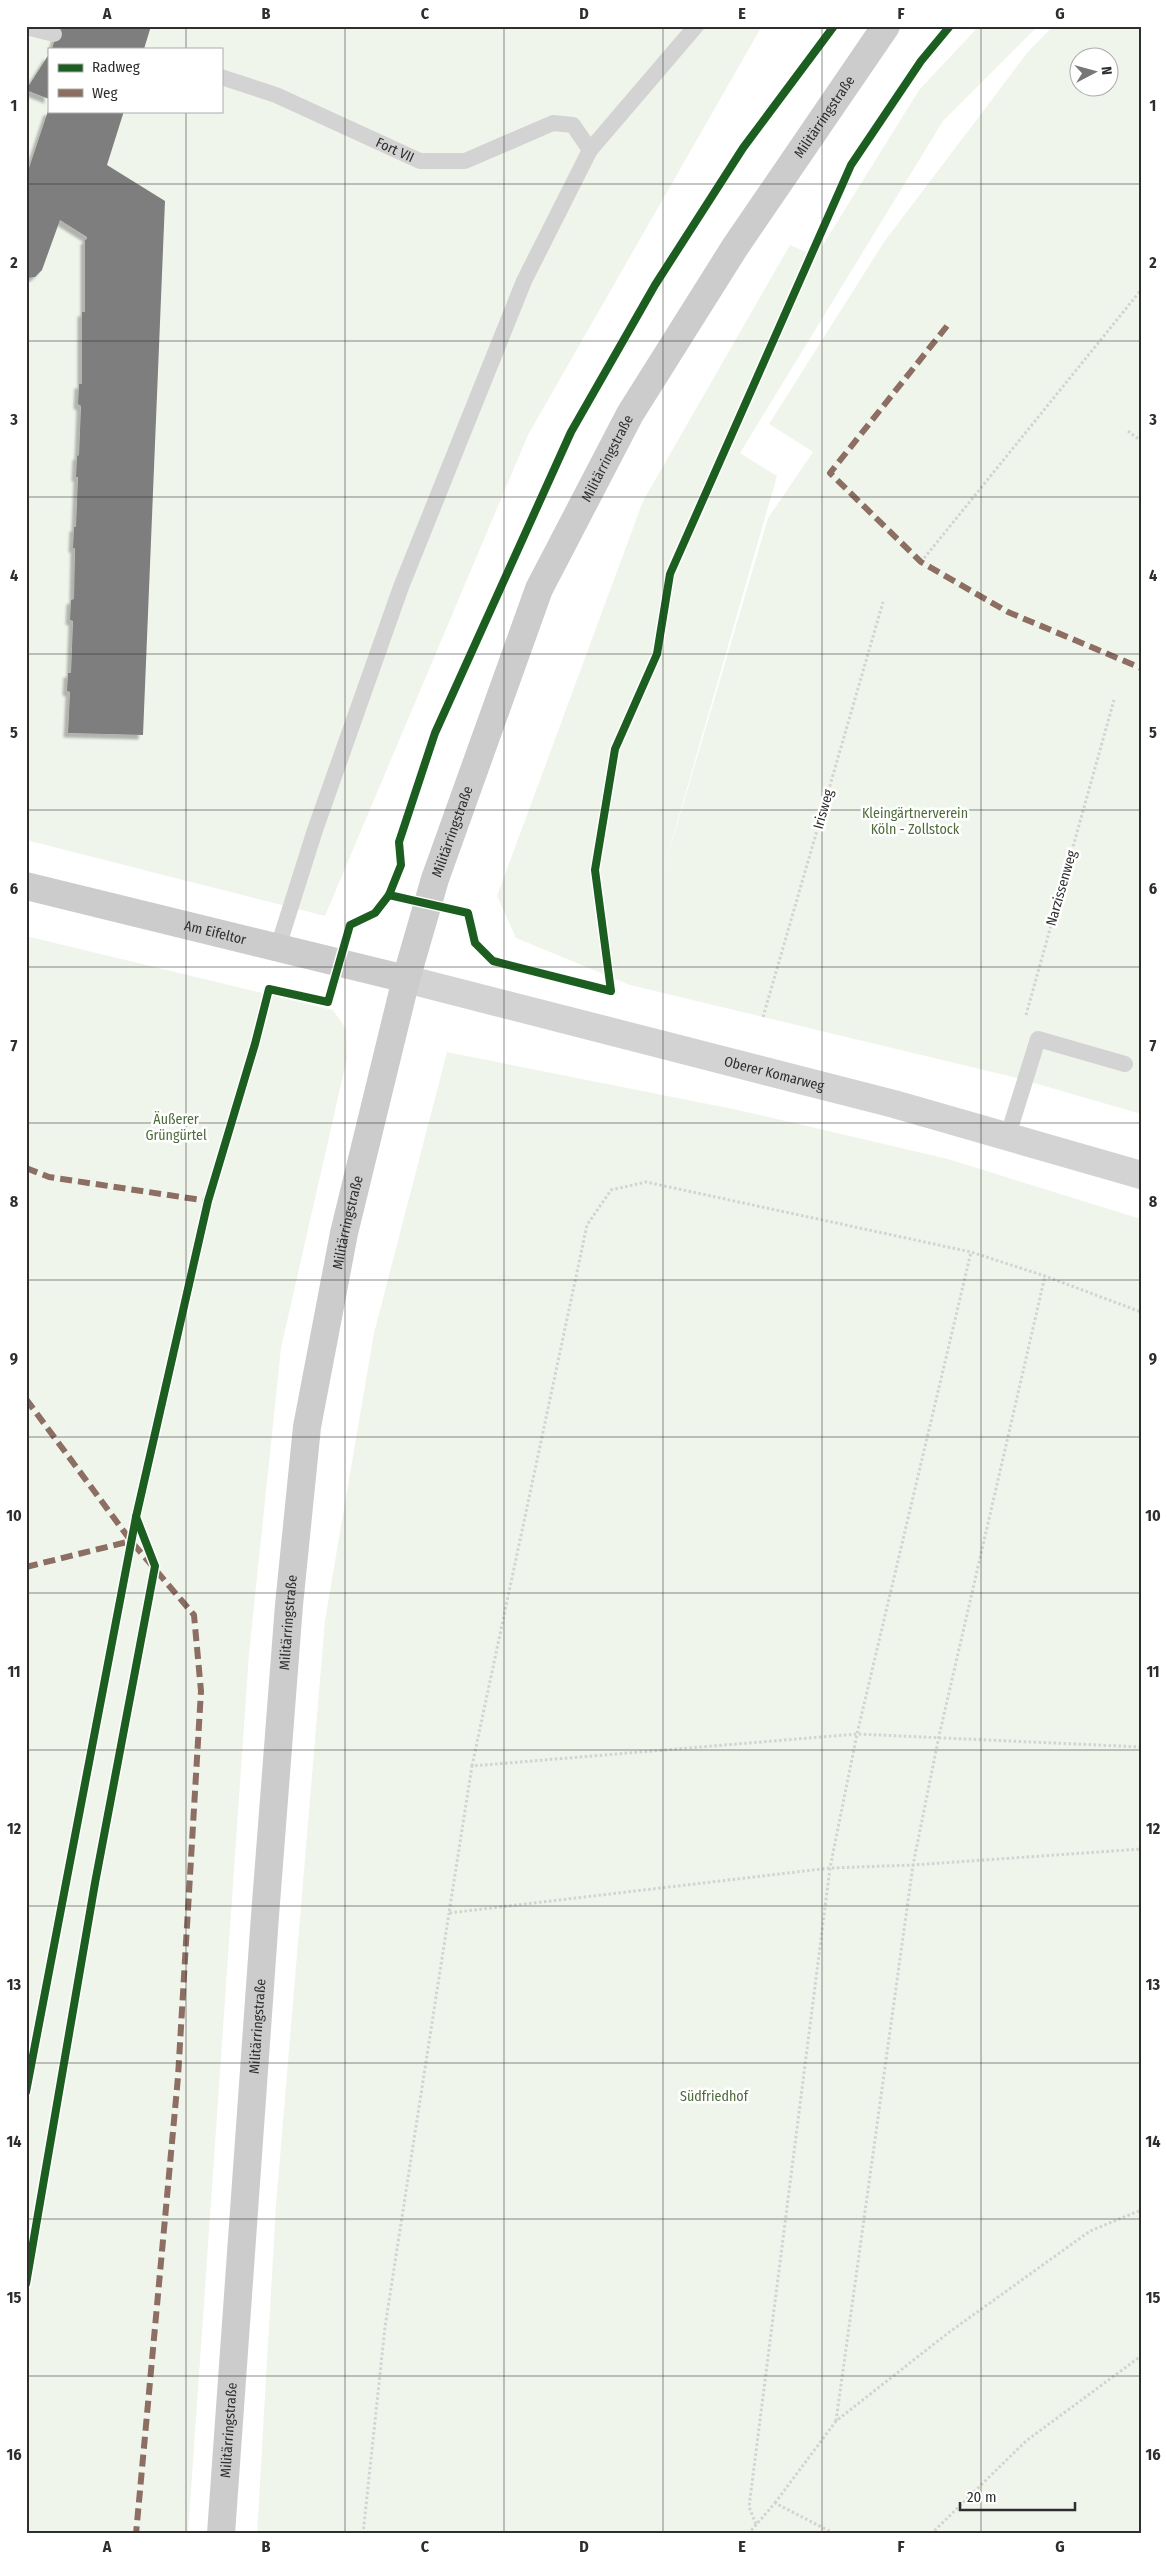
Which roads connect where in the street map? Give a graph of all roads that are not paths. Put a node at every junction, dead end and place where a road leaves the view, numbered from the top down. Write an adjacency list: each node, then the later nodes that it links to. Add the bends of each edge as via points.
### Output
1 (696, 26): 6 (lane)
2 (26, 27): 4 (lane)
3 (885, 28): 9 (main road, Militärringstraße, via 735,247 630,414 540,589 435,880)
4 (54, 34)
5 (222, 76): 6 (lane, Fort VII, via 276,95 420,161 465,161 553,123 573,124)
6 (590, 150): 8 (lane, via 524,281 401,587 315,830)
7 (26, 886): 8 (main road, Am Eifeltor)
8 (278, 947): 9 (main road, Am Eifeltor)
9 (406, 979): 11 (street, Oberer Komarweg); 13 (main road, Militärringstraße, via 344,1234 307,1427 270,1848)
10 (1125, 1064): 11 (lane, via 1038,1039)
11 (1008, 1135): 12 (street, Oberer Komarweg)
12 (1141, 1175)
13 (221, 2534)

